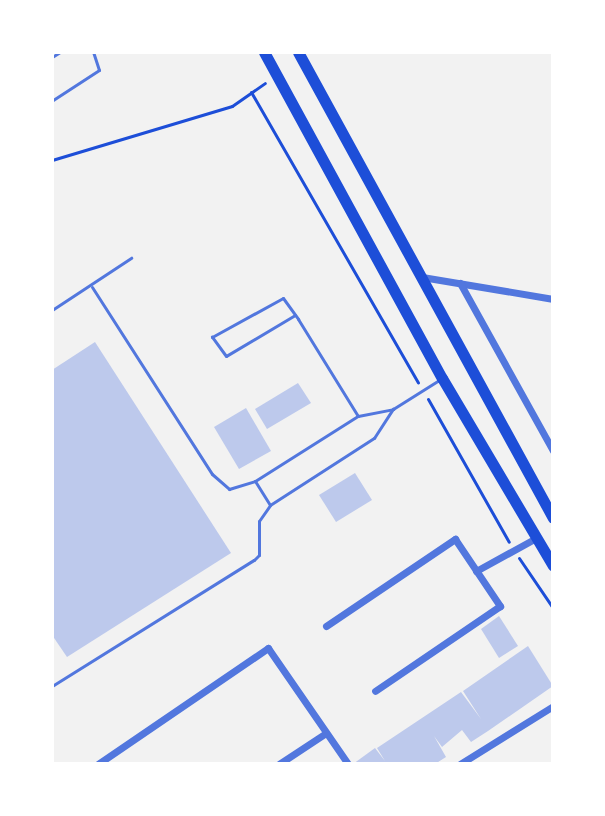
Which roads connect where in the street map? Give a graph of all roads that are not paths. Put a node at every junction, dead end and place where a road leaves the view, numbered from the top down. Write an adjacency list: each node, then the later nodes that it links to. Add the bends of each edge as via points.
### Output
1 (60, 52): 5 (lane)
2 (93, 52): 6 (lane, via 99,70)
3 (264, 52): 14 (highway)
4 (298, 52): 8 (highway)
5 (52, 57)
6 (53, 100)
7 (131, 258): 10 (lane)
8 (422, 277): 9 (street); 20 (highway)
9 (460, 283): 11 (street); 17 (street)
10 (92, 287): 12 (lane); 18 (lane, via 212,474 229,489)
11 (553, 299)
12 (52, 310)
13 (295, 315): 13 (lane, via 280,297 212,337 226,356); 16 (lane)
14 (442, 378): 15 (lane); 21 (highway)
15 (393, 409): 16 (lane); 19 (lane, via 374,438)
16 (358, 416): 18 (lane)
17 (553, 451)
18 (255, 481): 19 (lane)
19 (270, 505): 25 (lane, via 259,521 254,560)
20 (553, 518)
21 (536, 538): 22 (highway); 23 (street)
22 (553, 566)
23 (476, 571): 24 (street, via 455,539); 26 (street, via 500,606)
24 (326, 626)
25 (52, 686)
26 (375, 691)
27 (553, 706): 32 (street)
28 (326, 733): 29 (street, via 268,648); 30 (street); 31 (street)
29 (98, 764)
30 (279, 764)
31 (348, 764)
32 (460, 764)

